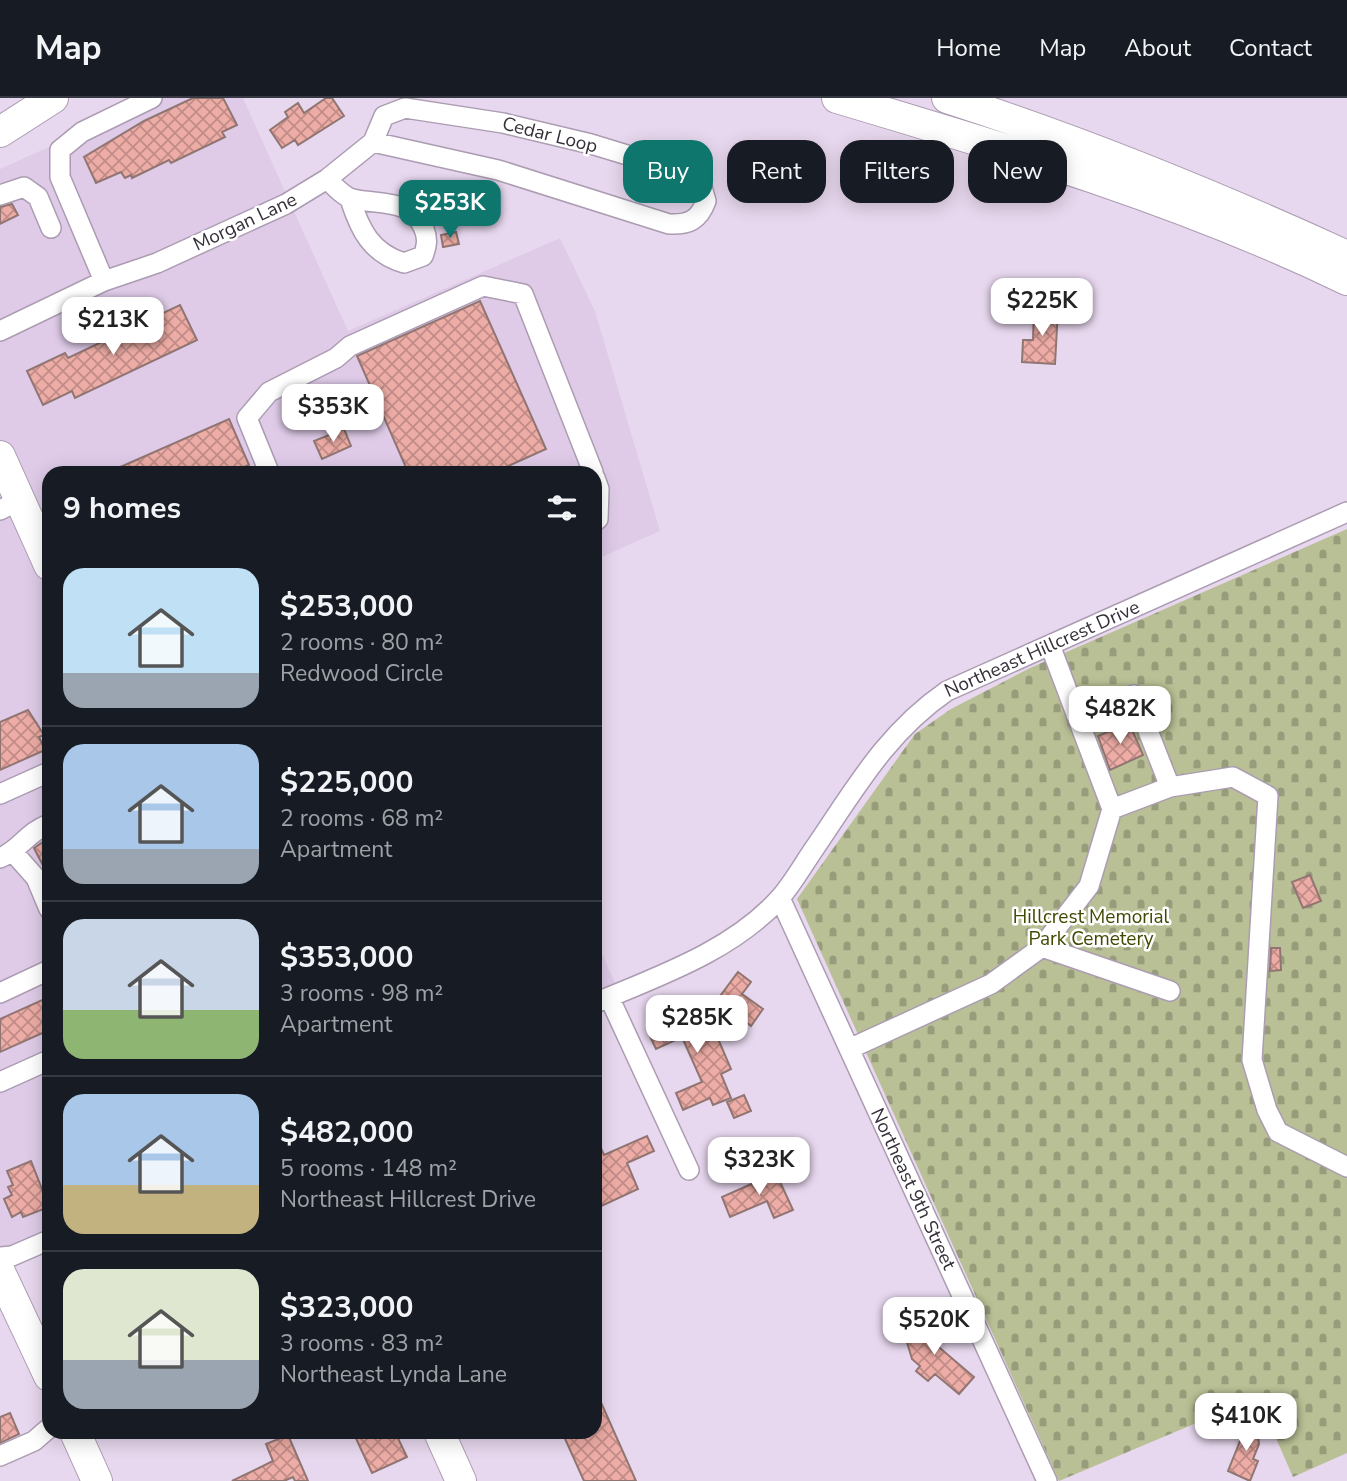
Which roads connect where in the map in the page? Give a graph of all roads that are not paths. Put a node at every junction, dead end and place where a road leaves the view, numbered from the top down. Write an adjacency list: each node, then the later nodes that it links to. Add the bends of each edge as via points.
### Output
1 (53, 98): 5 (highway)
2 (152, 98): 13 (street, via 82,132 60,150 60,177)
3 (838, 98): 12 (highway, via 1140,196)
4 (947, 98): 11 (highway, via 1089,145 1235,204)
5 (0, 132)
6 (373, 142): 6 (street, Cedar Loop, via 384,116 405,107 503,123 683,172 701,184 706,201 697,219 669,224 509,173); 7 (street, Morgan Lane)
7 (327, 180): 9 (street); 13 (street, Morgan Lane, via 286,204 157,263)
8 (0, 195): 10 (street, via 24,187 38,197)
9 (350, 199)
10 (51, 228)
11 (1347, 256)
12 (1347, 280)
13 (104, 281): 14 (street, Morgan Lane)
14 (0, 331)
15 (0, 456): 18 (highway)
16 (262, 466): 17 (street, via 247,418 269,392 336,358 350,345 483,286 523,294)
17 (591, 466)
18 (10, 505): 20 (highway)
19 (1347, 512): 21 (street, Northeast Hillcrest Drive)
20 (42, 554)
21 (1050, 645): 22 (street); 30 (street, Northeast Hillcrest Drive, via 947,691 915,714 884,747)
22 (1076, 715): 24 (street, via 1133,695); 26 (street)
23 (42, 775): 25 (street)
24 (1170, 787): 26 (street); 39 (street, via 1233,777 1268,796 1252,1060 1278,1132)
25 (0, 794)
26 (1112, 809): 31 (street, via 1089,887)
27 (42, 827): 28 (street)
28 (6, 855): 29 (street, via 36,878)
29 (42, 892)
30 (780, 898): 35 (street, Northeast Hillcrest Drive, via 707,953); 36 (street, Northeast 9th Street)
31 (1042, 947): 33 (street); 36 (street, via 990,984)
32 (42, 973): 34 (street)
33 (1170, 991)
34 (0, 993)
35 (602, 1000): 40 (street)
36 (849, 1049): 51 (street, Northeast 9th Street)
37 (42, 1063): 38 (street)
38 (0, 1082)
39 (1347, 1167)
40 (689, 1170)
41 (42, 1243): 42 (street)
42 (0, 1257)
43 (0, 1272): 44 (highway)
44 (42, 1361)
45 (42, 1434): 48 (street)
46 (78, 1439): 49 (highway)
47 (442, 1439): 50 (highway)
48 (0, 1456)
49 (97, 1481)
50 (461, 1481)
51 (1047, 1481)

